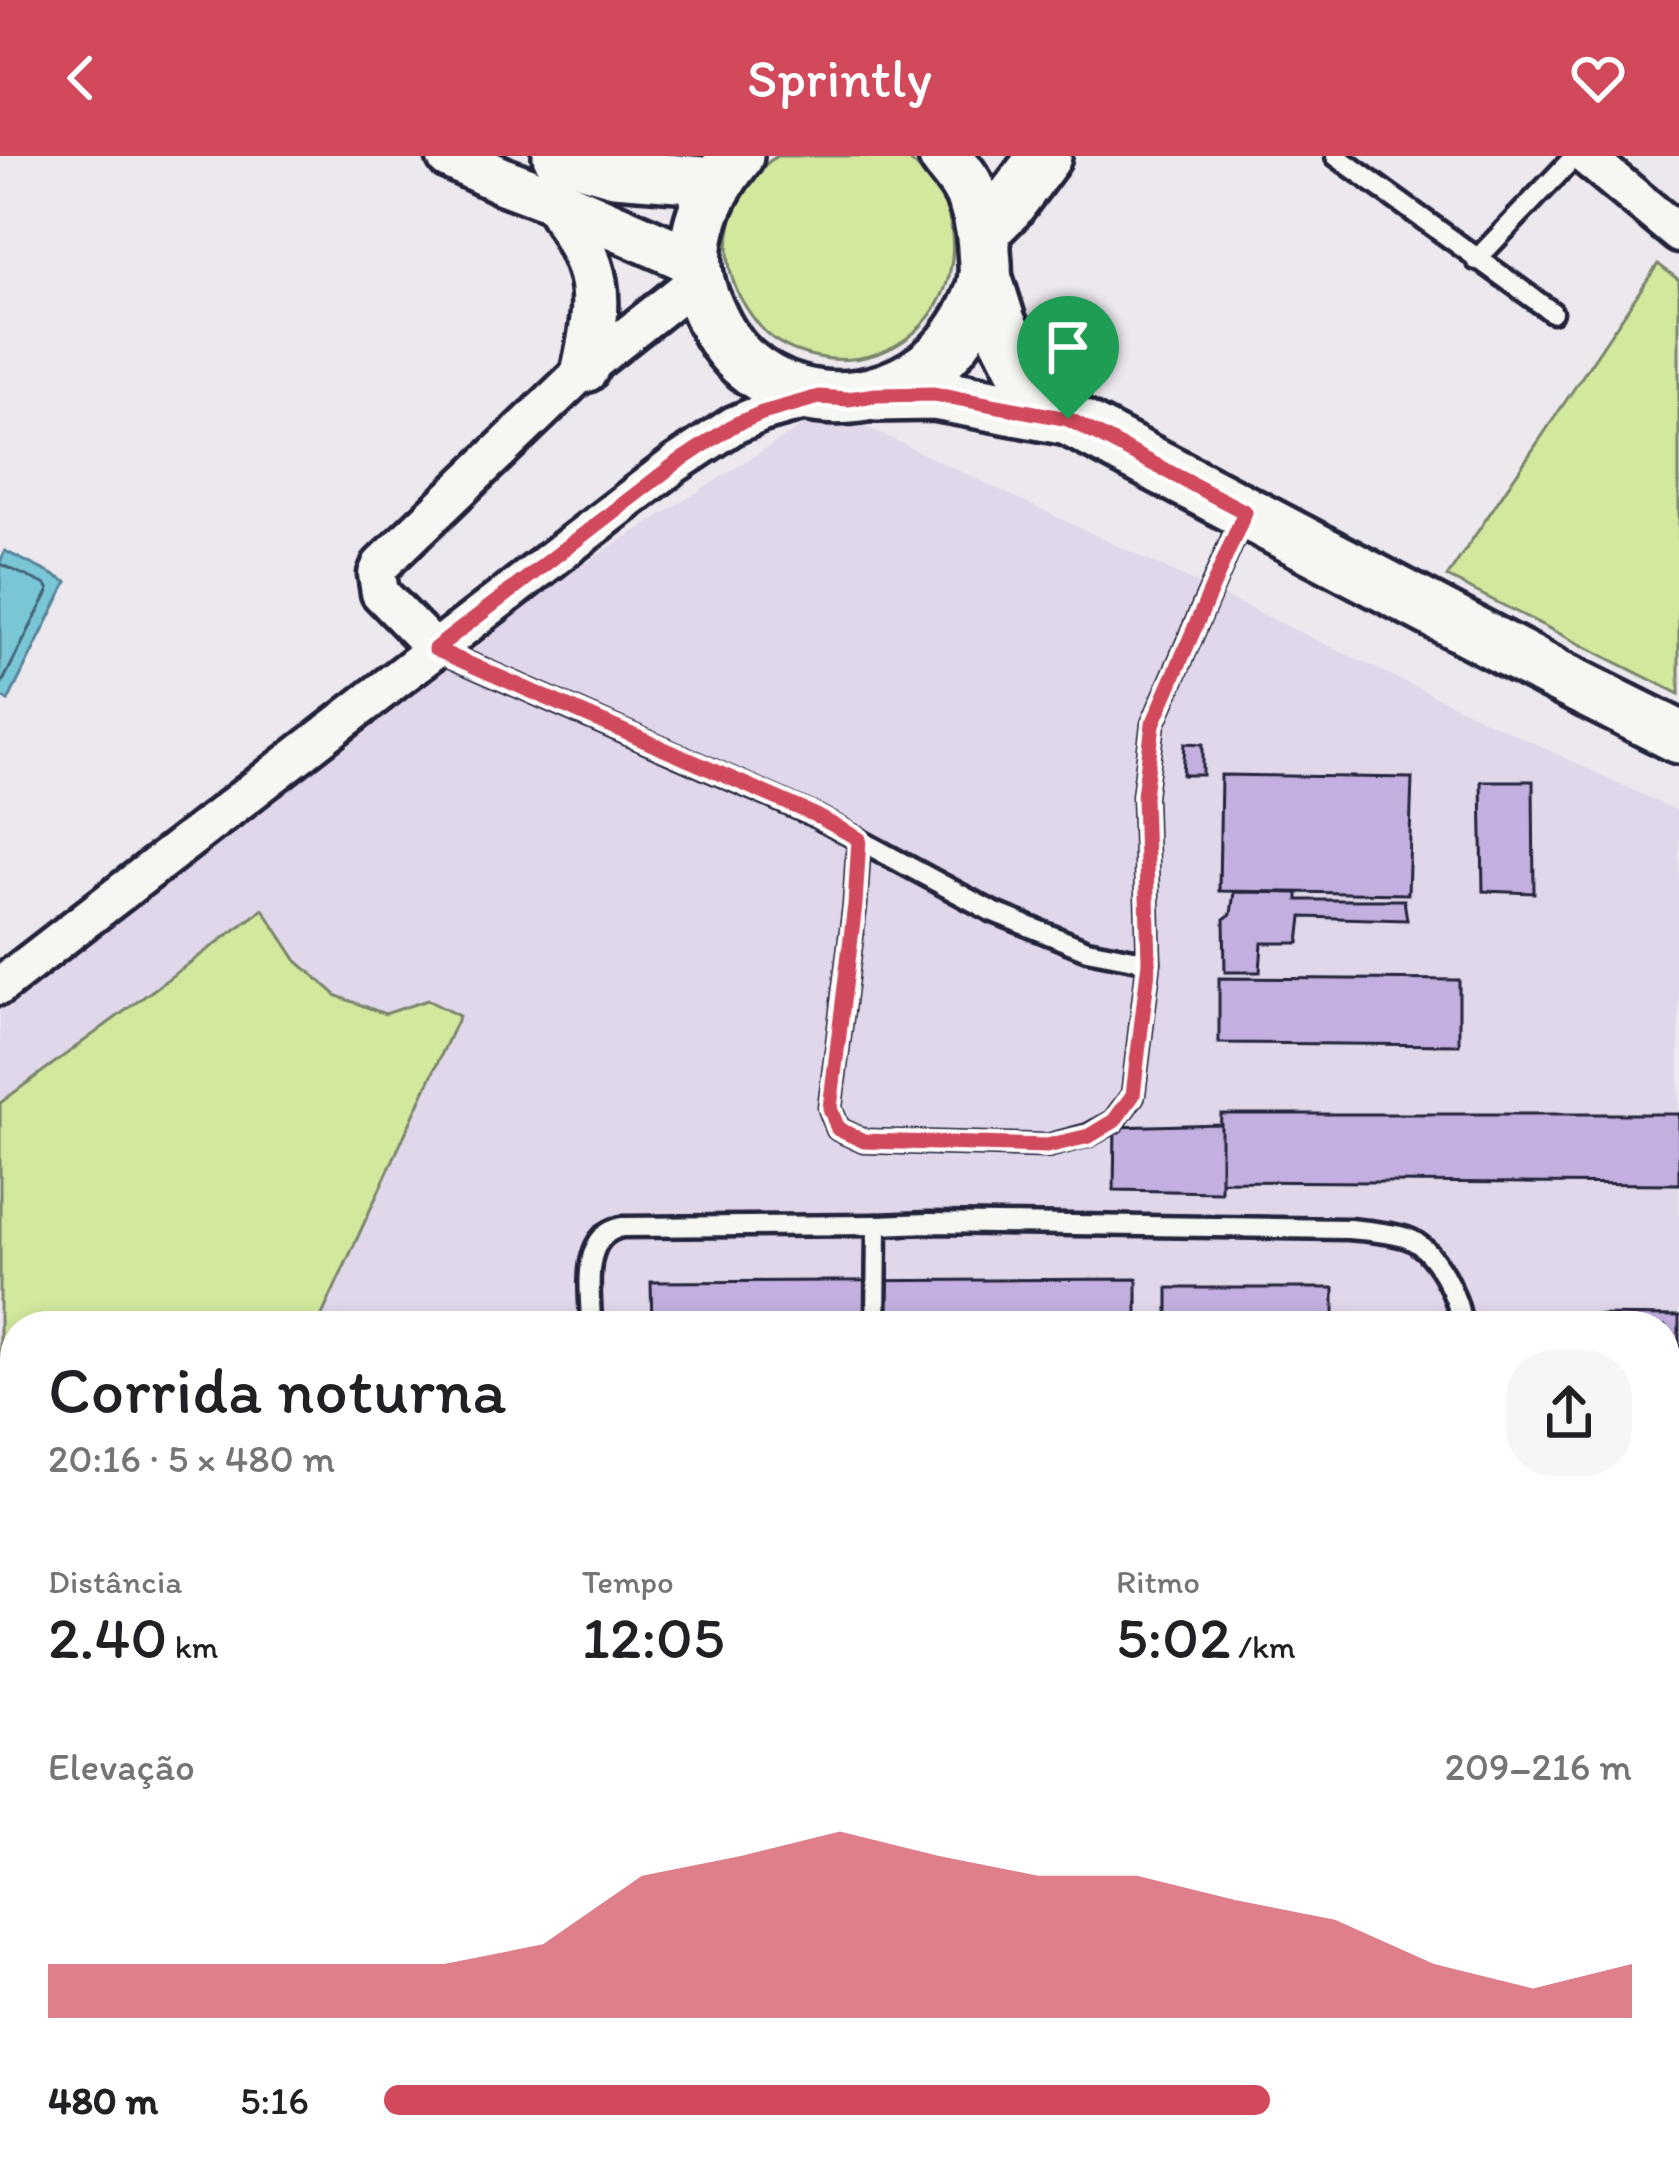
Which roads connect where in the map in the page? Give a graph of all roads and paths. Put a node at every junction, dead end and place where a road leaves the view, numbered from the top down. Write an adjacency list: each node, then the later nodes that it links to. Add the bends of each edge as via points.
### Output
1 (451, 156): 8 (street, via 503,182)
2 (945, 156): 10 (main road, via 969,189)
3 (1045, 156): 10 (main road, via 1006,207)
4 (1336, 156): 11 (lane)
5 (1575, 156): 11 (lane)
6 (1585, 156): 9 (street)
7 (726, 168): 8 (street); 12 (main road, via 700,220)
8 (556, 178): 12 (street); 14 (street, via 593,274)
9 (1679, 234)
10 (984, 254): 15 (main road, via 971,316 947,352); 17 (main road, via 1000,324 1025,374)
11 (1476, 260): 13 (lane)
12 (696, 272): 14 (street); 16 (main road, via 716,329 743,362 778,385)
13 (1552, 312)
14 (585, 369): 19 (street, via 381,566 380,593)
15 (876, 395): 16 (main road); 17 (main road, via 934,394)
16 (819, 397): 19 (street, via 734,425)
17 (1068, 419): 18 (main road)
18 (1245, 512): 20 (main road); 22 (lane, via 1153,724 1144,796)
19 (435, 649): 21 (lane); 23 (street)
20 (1679, 737)
21 (859, 839): 22 (lane, via 991,911 1087,950); 22 (lane, via 830,1108 838,1129 864,1141 1047,1146 1114,1121 1133,1095)
22 (1149, 962)
23 (0, 986)
24 (877, 1225): 25 (lane, via 609,1230 592,1254); 26 (lane); 27 (lane, via 1348,1228 1412,1239 1443,1271)
25 (591, 1311)
26 (876, 1311)
27 (1461, 1311)

